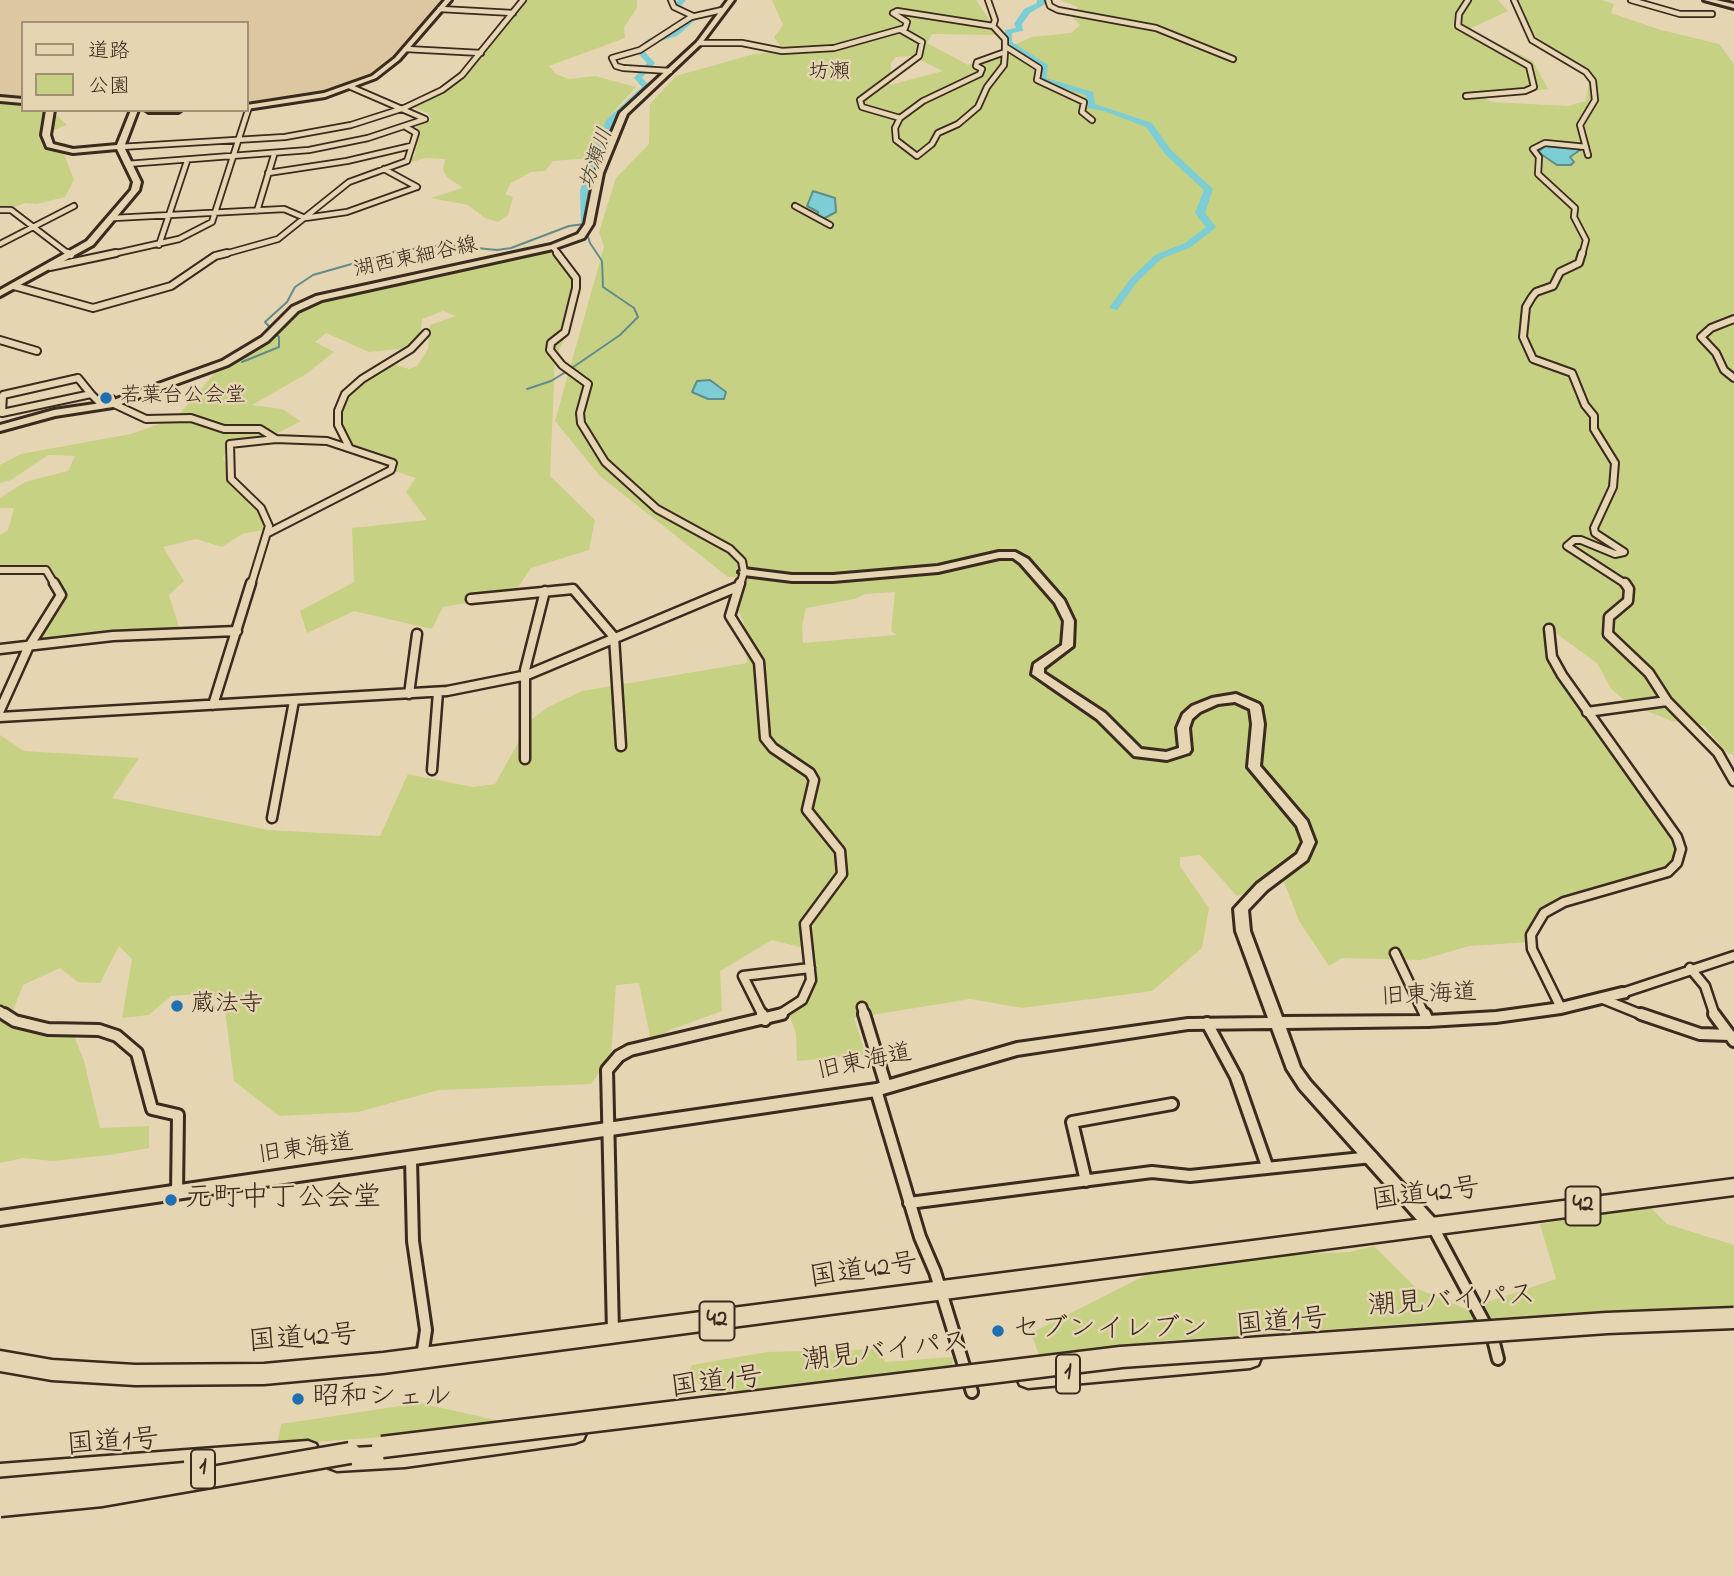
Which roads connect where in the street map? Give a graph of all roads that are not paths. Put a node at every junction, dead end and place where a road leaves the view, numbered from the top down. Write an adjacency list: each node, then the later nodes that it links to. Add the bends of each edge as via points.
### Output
1 (448, 0): 12 (street)
2 (523, 0): 14 (street)
3 (671, 0): 16 (street, via 674,7)
4 (731, 0): 13 (street, 湖西東細谷線)
5 (988, 0): 17 (street)
6 (1048, 0): 23 (street, via 1058,10 1156,28)
7 (1468, 0): 26 (street, via 1459,13 1458,26 1529,66 1534,87)
8 (1514, 0): 91 (street, via 1532,40 1586,72 1593,81 1595,100 1580,125 1587,151 1545,143 1533,149 1539,157 1538,174 1575,208 1574,217 1586,240 1579,263 1560,271 1553,286 1536,292 1529,301 1523,337 1533,359 1565,369 1576,379 1594,416 1594,429 1615,463 1613,487 1595,533 1624,554 1581,540 1567,546 1624,581 1628,601 1609,617 1608,634 1649,673)
9 (1630, 0): 15 (street, via 1680,13)
10 (1707, 0): 11 (street)
11 (1734, 6)
12 (440, 9): 14 (street); 20 (street)
13 (722, 10): 16 (street); 19 (street, 湖西東細谷線)
14 (513, 13): 22 (street)
15 (1712, 14)
16 (693, 16): 24 (street, via 640,50 612,58 622,68)
17 (993, 26): 18 (street, via 894,12 908,25); 21 (street, via 1005,39)
18 (901, 30): 19 (street, via 822,49 782,51 742,43); 34 (street, via 922,42 919,56 860,100 862,107)
19 (699, 43): 24 (street, 湖西東細谷線)
20 (405, 49): 22 (street); 25 (street, via 388,68)
21 (1005, 50): 34 (street, via 977,62 981,73 923,101); 34 (street, via 1001,71 978,107 938,133 917,156 896,140 895,128); 35 (street, via 1034,63 1039,68 1037,80 1084,102 1082,112)
22 (481, 53): 30 (street, via 451,84)
23 (1233, 59)
24 (670, 71): 58 (street, 湖西東細谷線, via 619,123 599,173 587,229)
25 (351, 87): 29 (street, via 295,102); 30 (street)
26 (1466, 96)
27 (0, 99): 28 (street)
28 (21, 101)
29 (248, 107)
30 (404, 108): 36 (street, via 425,119); 37 (street, via 329,130)
31 (50, 112): 39 (street, via 46,135 50,145 73,151)
32 (134, 112): 39 (street)
33 (247, 112): 37 (street)
34 (901, 118)
35 (1092, 120)
36 (406, 127): 38 (street, via 416,133); 40 (street, via 348,143)
37 (239, 141): 39 (street); 41 (street)
38 (411, 146): 44 (street, via 407,161); 45 (street)
39 (120, 147): 43 (street)
40 (274, 155): 41 (street); 45 (street)
41 (232, 159): 42 (street); 50 (street)
42 (187, 161): 43 (street); 51 (street)
43 (127, 164): 52 (street, via 137,186)
44 (384, 169): 53 (street, via 349,183); 53 (street, via 417,187 347,212)
45 (268, 173): 49 (street)
46 (74, 206): 55 (street)
47 (795, 206): 54 (street)
48 (0, 210): 55 (street, via 11,210)
49 (257, 211): 50 (street); 53 (street, via 284,209)
50 (215, 213): 51 (street); 57 (street, via 206,227)
51 (167, 216): 52 (street); 57 (street)
52 (114, 218): 59 (street)
53 (305, 218): 61 (street, via 278,239 215,256 171,286 93,308)
54 (830, 225)
55 (35, 227): 56 (street); 59 (street)
56 (0, 244)
57 (159, 245): 60 (street)
58 (553, 247): 69 (street, 湖西東細谷線, via 309,301 265,339 225,363); 77 (street, via 576,278 576,288 565,332 550,350 588,384 581,423 605,462 657,509 730,549 742,561)
59 (71, 255): 60 (street)
60 (50, 267): 61 (street)
61 (14, 286): 62 (street)
62 (0, 293)
63 (1734, 319): 67 (street, via 1701,337)
64 (426, 333): 74 (street, via 411,349 345,394 338,425)
65 (0, 340): 66 (street)
66 (37, 351)
67 (1734, 377)
68 (91, 394): 69 (street, via 99,402); 70 (street); 70 (street, via 78,378 2,395 2,413)
69 (113, 401): 71 (street, 湖西東細谷線); 73 (street, via 146,419 191,418 224,429 260,429)
70 (17, 410): 71 (street)
71 (22, 422): 72 (street, 湖西東細谷線)
72 (0, 428)
73 (276, 439): 74 (street); 75 (street, via 236,441 228,449 231,479 261,508)
74 (349, 447): 75 (street, via 391,461 392,468)
75 (268, 533): 82 (street)
76 (0, 570): 85 (street, via 46,570 61,593)
77 (744, 572): 78 (street); 113 (street, via 834,578 938,569 1015,555 1060,602 1069,621 1067,646 1038,667 1038,674 1101,716 1138,753 1167,756 1185,750 1187,717 1206,705 1236,698 1255,707 1254,767 1309,835 1302,857 1241,909 1243,931)
78 (737, 587): 84 (street); 103 (street, via 730,617 759,662 765,738 810,773 814,780 807,810 840,851 842,874 805,924)
79 (545, 591): 80 (street); 84 (street, via 573,589); 87 (street)
80 (471, 599)
81 (1549, 629): 94 (street, via 1552,657)
82 (237, 632): 85 (street, via 113,636); 92 (street)
83 (417, 634): 89 (street)
84 (614, 637): 87 (street); 96 (street)
85 (28, 648): 86 (street); 93 (street)
86 (0, 649)
87 (527, 675): 88 (street); 97 (street)
88 (439, 692): 89 (street); 98 (street)
89 (409, 694): 90 (street)
90 (294, 701): 92 (street); 100 (street)
91 (1667, 701): 94 (street); 99 (street, via 1718,753)
92 (213, 705): 95 (street)
93 (0, 710)
94 (1587, 712): 108 (street, via 1681,849 1668,872 1564,902 1545,913 1531,935 1532,949)
95 (0, 717)
96 (621, 746)
97 (525, 759)
98 (432, 770)
99 (1734, 781)
100 (272, 818)
101 (1395, 953): 111 (street)
102 (1734, 956): 104 (street, 旧東海道)
103 (810, 968): 110 (street, via 809,990 802,1000); 110 (street, via 743,976)
104 (1689, 968): 105 (street, 旧東海道); 114 (street, via 1705,986 1714,1014)
105 (1622, 993): 106 (street, 旧東海道)
106 (1603, 999): 108 (street, 旧東海道); 114 (street, via 1674,1027)
107 (862, 1007): 115 (street)
108 (1561, 1008): 111 (street, 旧東海道)
109 (0, 1011): 123 (street, via 15,1021 48,1029 99,1030 117,1036 137,1053 152,1109 178,1115)
110 (765, 1020): 117 (street, via 644,1046 619,1056 605,1080)
111 (1428, 1021): 113 (street, 旧東海道)
112 (1206, 1023): 113 (street, 旧東海道); 115 (street, 旧東海道, via 1017,1049); 120 (street, via 1236,1077)
113 (1278, 1023): 118 (street, via 1294,1069 1305,1085)
114 (1732, 1038)
115 (881, 1088): 117 (street, 旧東海道); 124 (street)
116 (1171, 1104): 121 (street, via 1072,1122)
117 (609, 1130): 119 (street, 旧東海道); 130 (street)
118 (1372, 1157): 120 (street); 126 (street)
119 (411, 1159): 123 (street, 旧東海道); 132 (street, via 413,1241 426,1330)
120 (1267, 1166): 121 (street, via 1190,1176 1152,1172)
121 (1086, 1181): 124 (street)
122 (1734, 1186): 126 (highway, 国道42号 / 42)
123 (177, 1193): 125 (street, 旧東海道)
124 (909, 1203): 127 (street)
125 (0, 1218)
126 (1432, 1224): 127 (highway, 国道42号 / 42); 131 (street)
127 (940, 1291): 130 (highway, 国道42号 / 42); 134 (street)
128 (1734, 1318): 135 (highway, 潮見バイパス / 1, bridge, via 1454,1332 1121,1357)
129 (1734, 1323): 131 (highway, 国道1号 / 1)
130 (613, 1333): 132 (highway, 国道42号 / 42)
131 (1495, 1349): 134 (highway, 国道1号 / 1)
132 (422, 1357): 133 (highway, 国道42号 / 42, via 264,1374 135,1375 52,1370)
133 (0, 1361)
134 (971, 1388): 138 (highway, 国道1号 / 1, via 405,1456)
135 (382, 1447): 136 (highway, 潮見バイパス); 137 (highway, 潮見バイパス / 1, bridge)
136 (350, 1453): 139 (highway, 潮見バイパス / 1, bridge); 140 (highway, bridge, via 102,1496)
137 (0, 1475)
138 (0, 1482)
139 (0, 1489)
140 (0, 1506)

